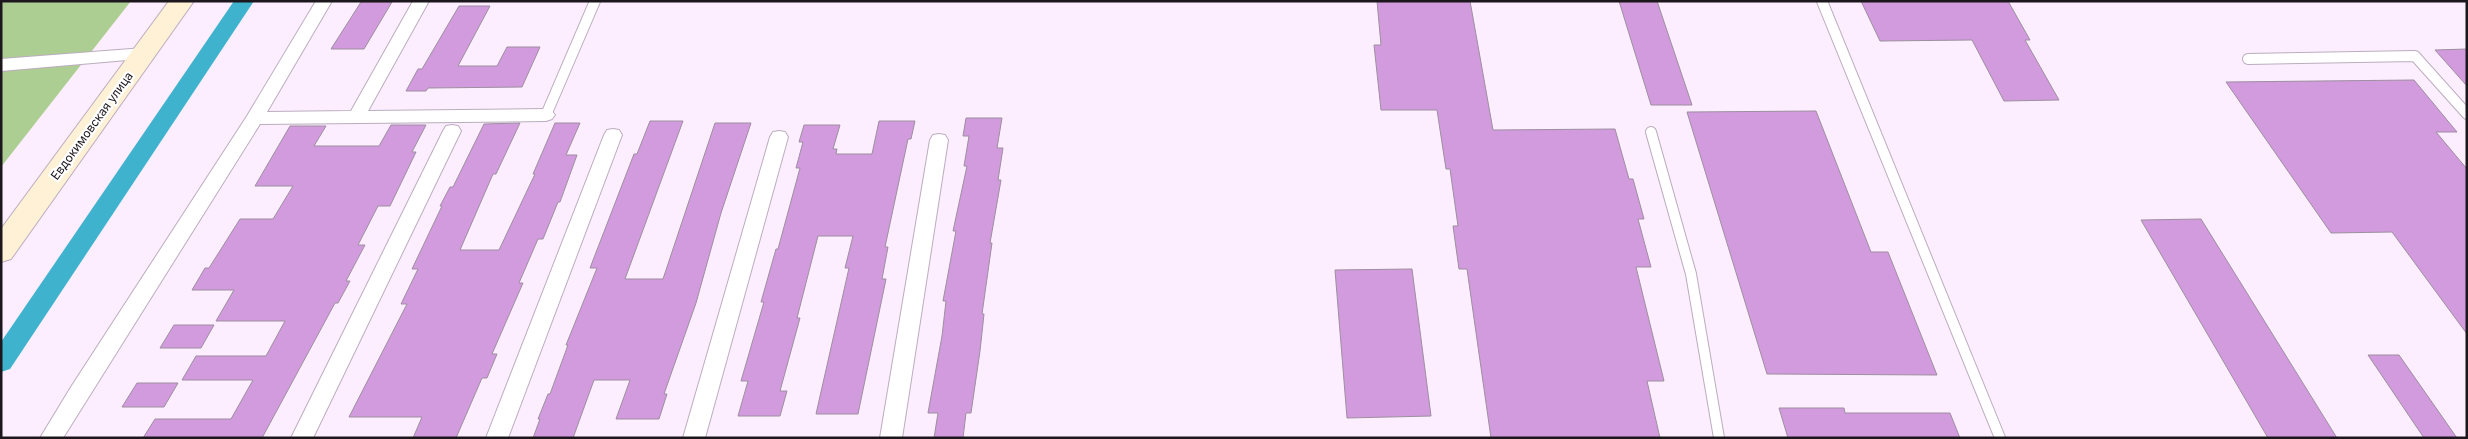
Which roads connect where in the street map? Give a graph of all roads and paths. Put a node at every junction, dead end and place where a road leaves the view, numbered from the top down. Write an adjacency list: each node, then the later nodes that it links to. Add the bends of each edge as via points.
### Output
1 (182, 1): 6 (main road, Евдокимовская улица)
2 (324, 1): 12 (street)
3 (421, 1): 11 (street)
4 (595, 1): 10 (lane)
5 (1822, 1): 25 (lane)
6 (144, 54): 8 (street); 18 (main road, Евдокимовская улица)
7 (2248, 59): 9 (lane, via 2415,56)
8 (1, 66)
9 (2467, 114)
10 (546, 115): 11 (street)
11 (356, 117): 12 (street)
12 (254, 118): 19 (street)
13 (452, 132): 20 (street)
14 (1651, 132): 24 (lane, via 1690,274)
15 (613, 135): 21 (street)
16 (779, 137): 22 (street)
17 (939, 140): 23 (street)
18 (1, 251)
19 (51, 438)
20 (302, 438)
21 (497, 438)
22 (694, 438)
23 (891, 438)
24 (1719, 438)
25 (2000, 438)

